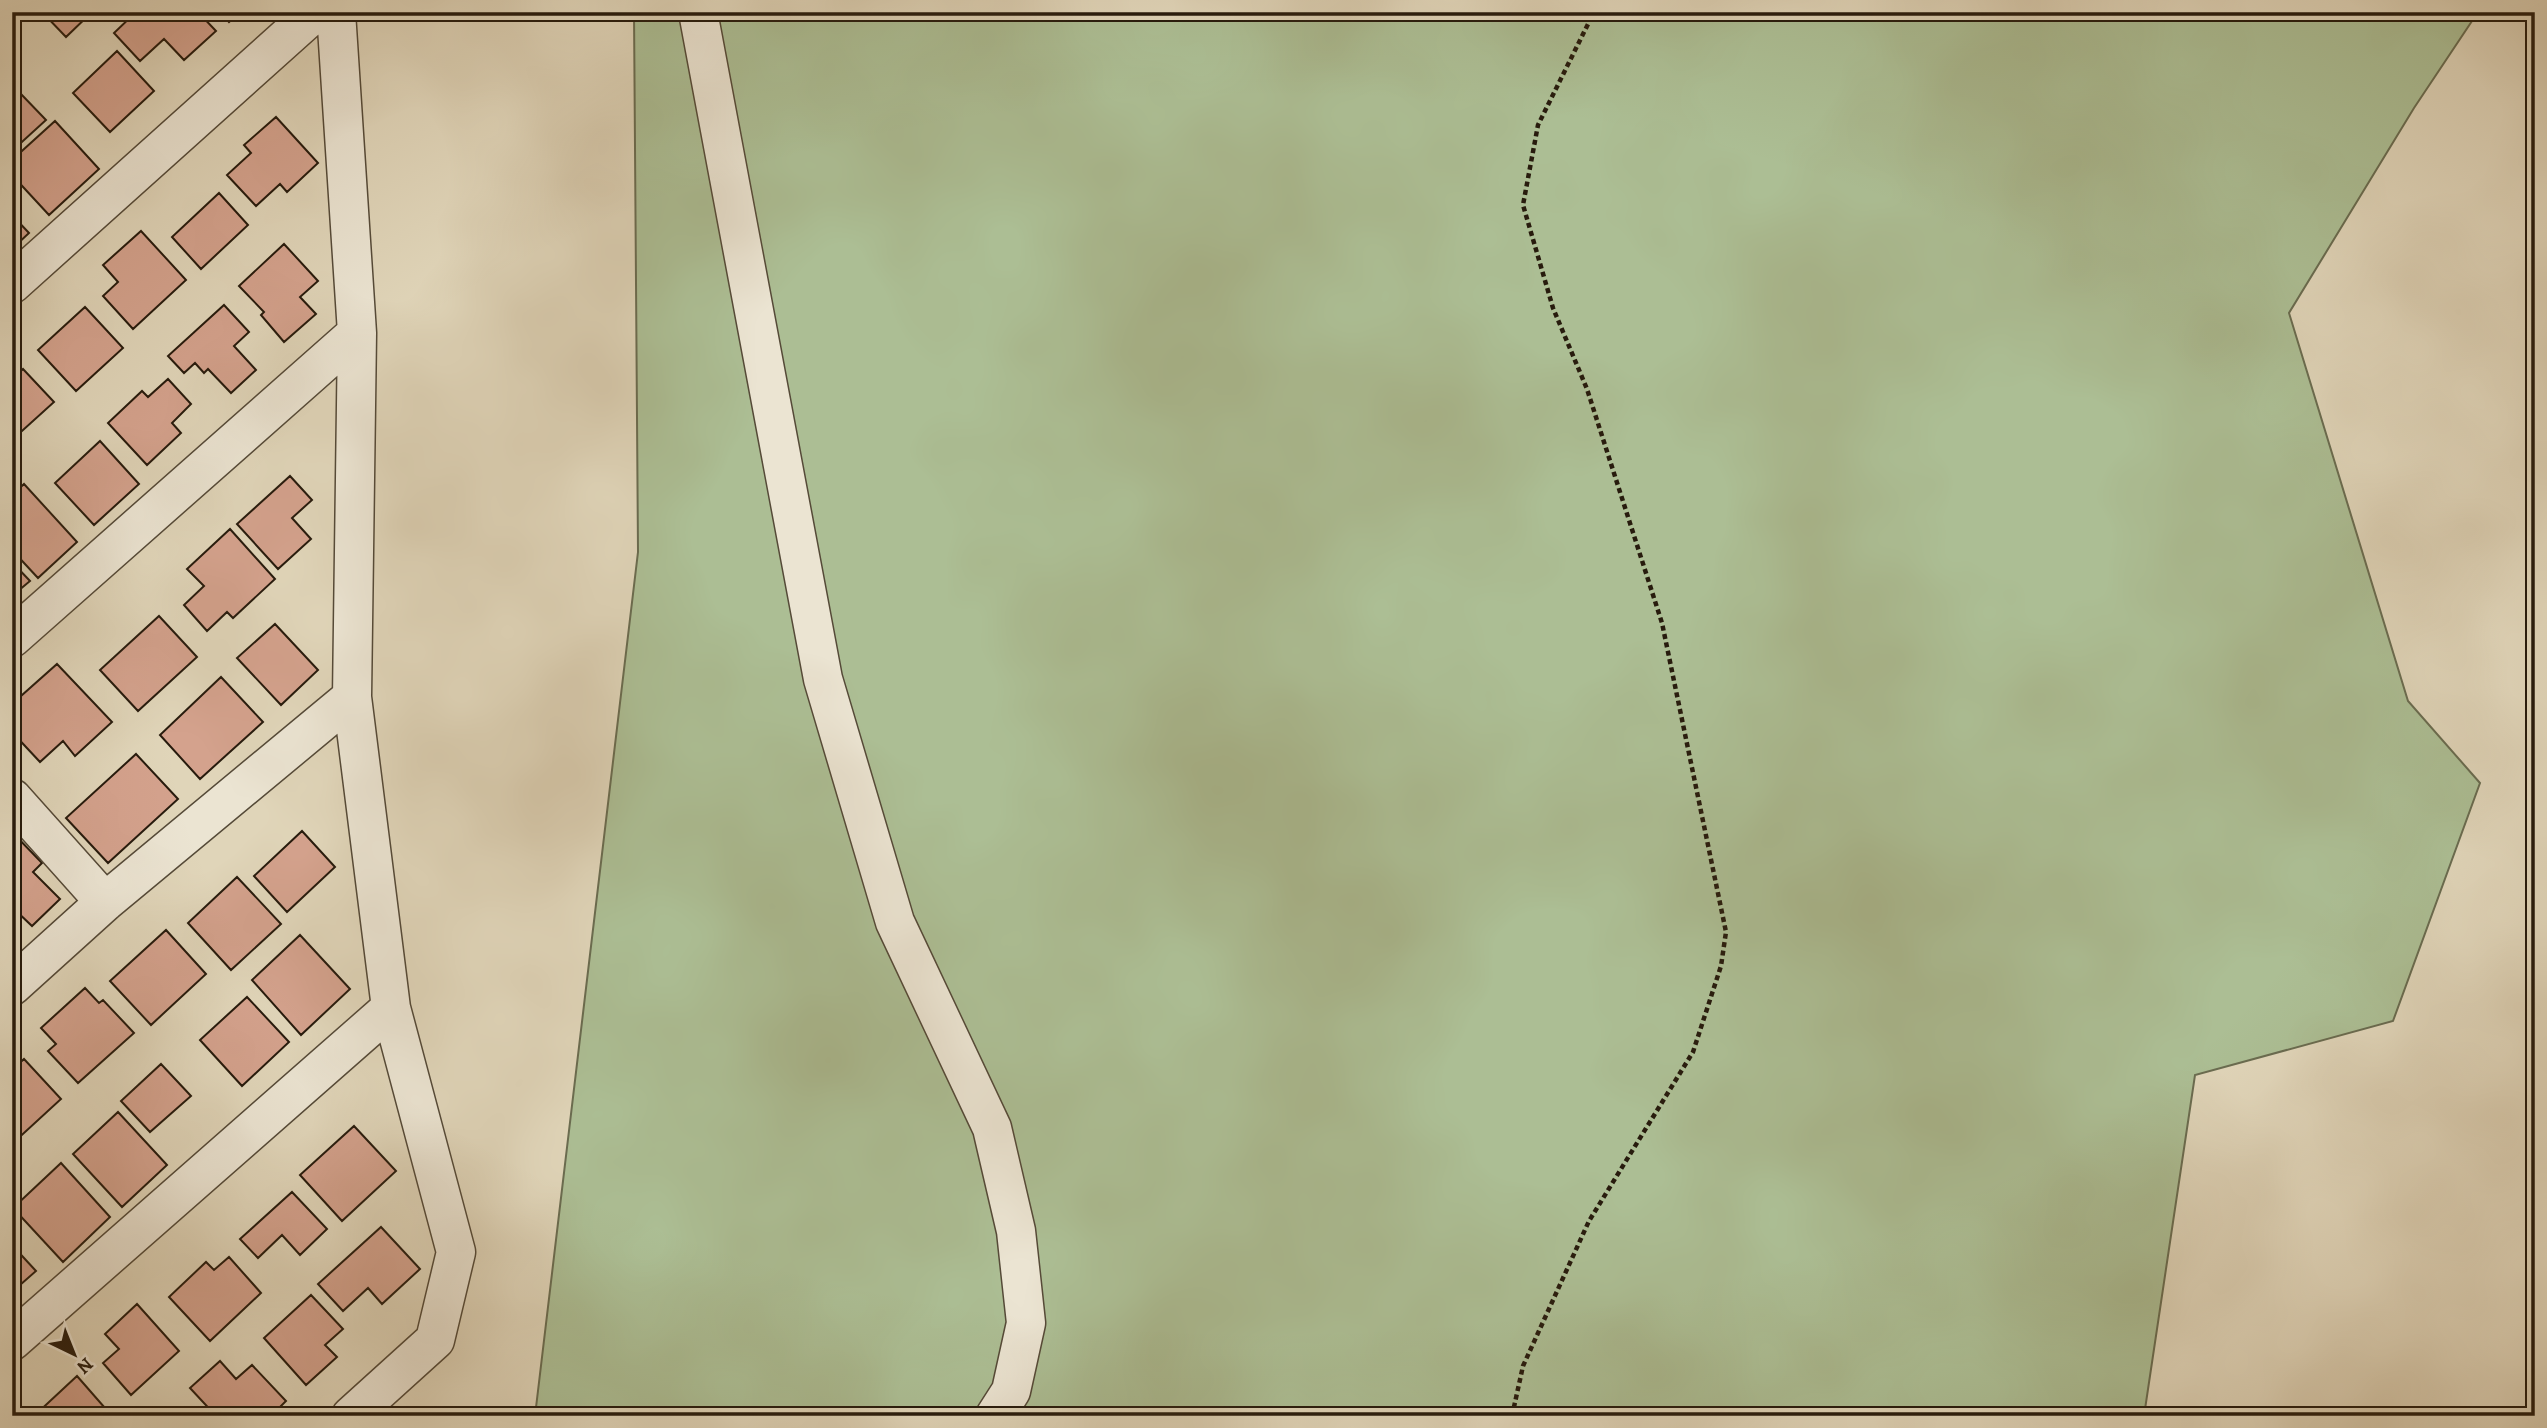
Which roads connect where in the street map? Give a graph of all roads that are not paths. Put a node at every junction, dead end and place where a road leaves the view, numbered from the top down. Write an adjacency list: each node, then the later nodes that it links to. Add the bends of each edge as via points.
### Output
1 (314, 12): 4 (street)
2 (336, 12): 5 (street)
3 (698, 12): 14 (street, via 823,679 895,922 992,1128 1016,1231 1026,1323 1011,1391)
4 (12, 284)
5 (357, 333): 6 (street); 7 (street)
6 (12, 638)
7 (352, 697): 9 (street); 11 (street)
8 (12, 798): 9 (street)
9 (105, 902): 10 (street)
10 (12, 986)
11 (391, 1008): 12 (street); 13 (street, via 456,1252 435,1340)
12 (12, 1341)
13 (351, 1416)
14 (995, 1416)

